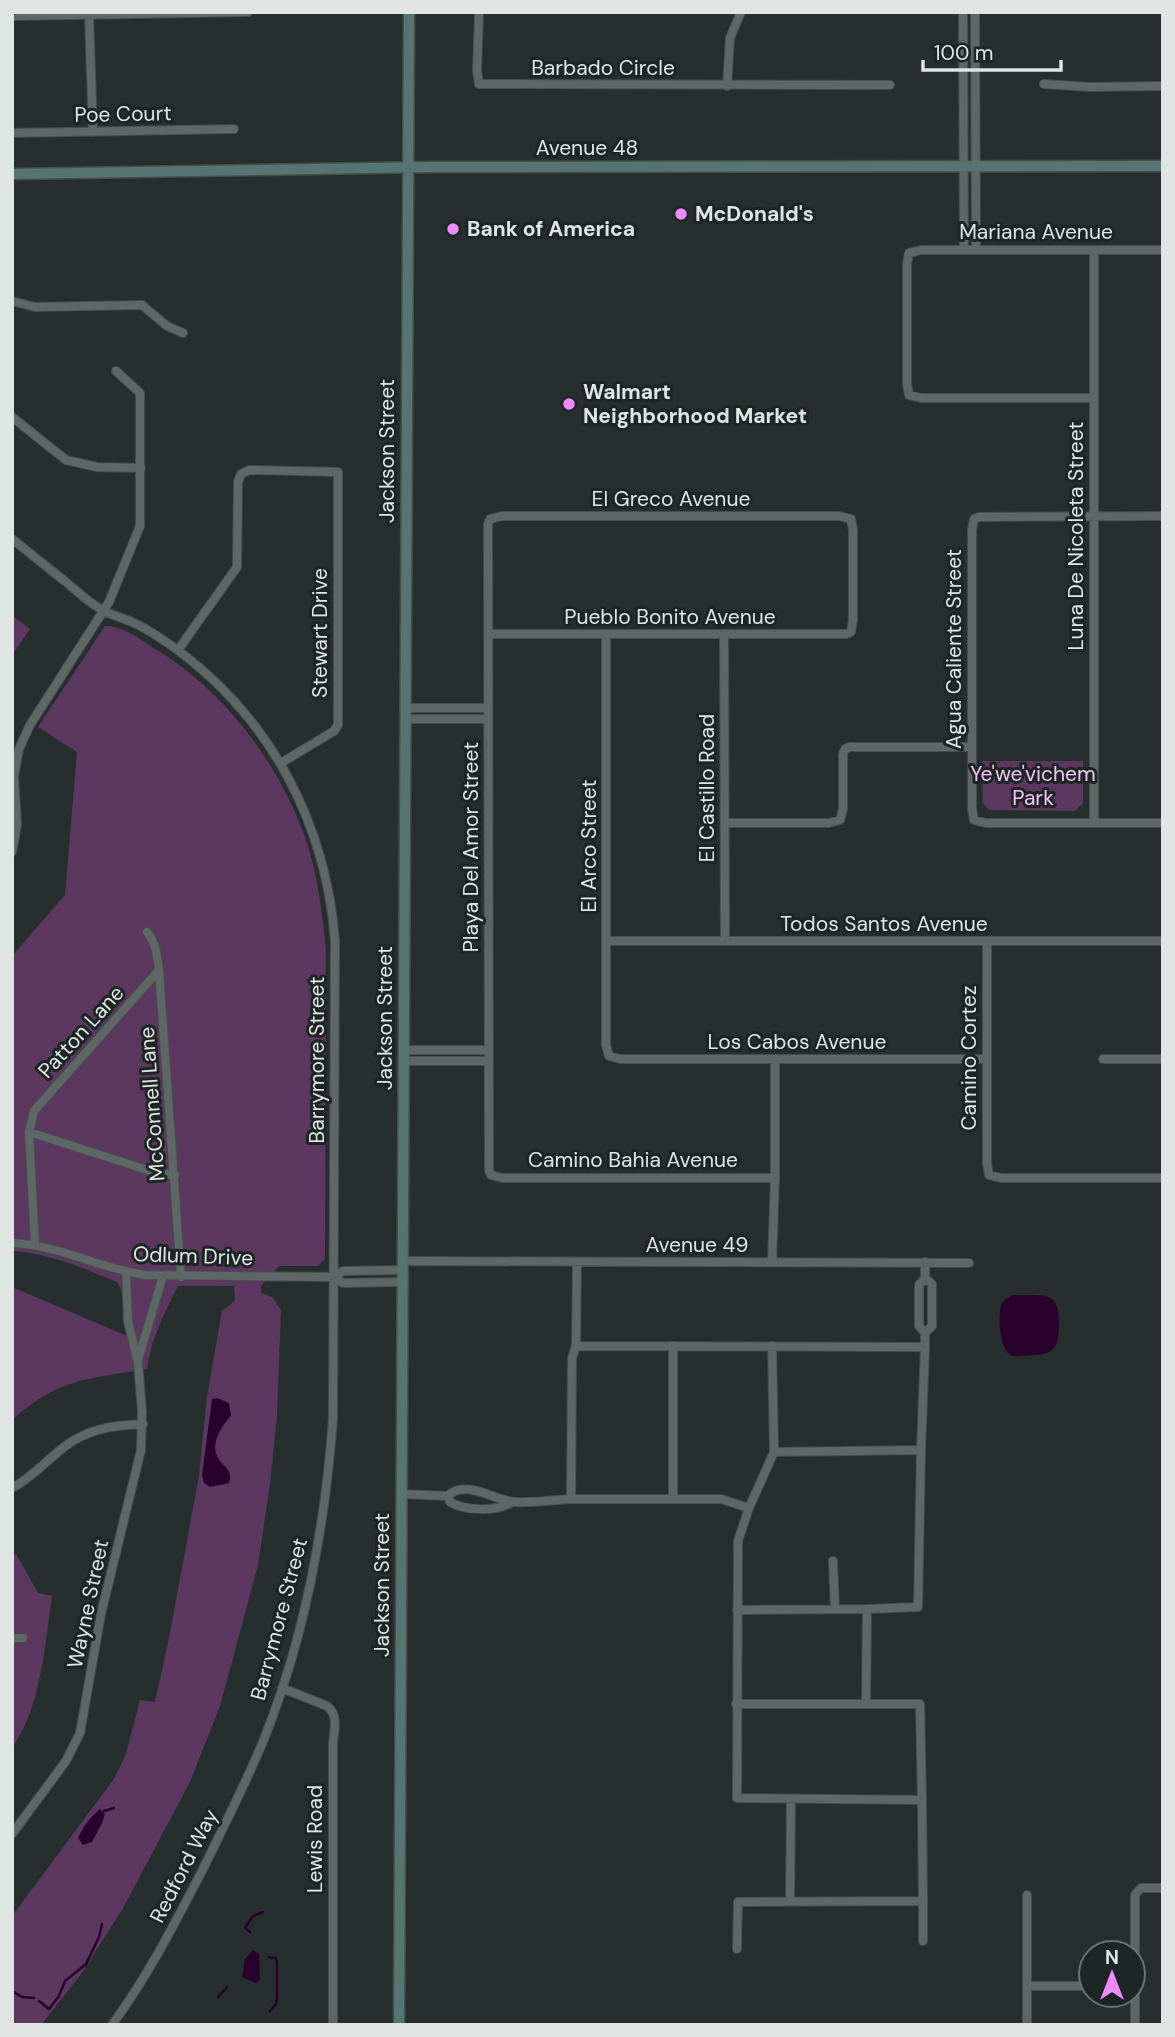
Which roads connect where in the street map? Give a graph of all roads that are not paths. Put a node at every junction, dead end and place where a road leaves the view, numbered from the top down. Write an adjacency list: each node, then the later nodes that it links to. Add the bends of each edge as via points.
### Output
1 (248, 12): 7 (street)
2 (409, 12): 20 (main road, Jackson Street)
3 (479, 12): 12 (street, Barbado Circle, via 479,84)
4 (741, 12): 12 (street, via 730,38)
5 (963, 12): 17 (street)
6 (975, 12): 18 (street)
7 (181, 13): 8 (street)
8 (89, 15): 9 (street); 15 (street)
9 (12, 16)
10 (1044, 84): 13 (street)
11 (890, 85): 12 (street, Barbado Circle)
12 (727, 86)
13 (1163, 86)
14 (234, 129): 15 (street, Poe Court)
15 (93, 132): 16 (street, Poe Court)
16 (12, 133)
17 (964, 166): 18 (main road, Avenue 48); 20 (main road, Avenue 48); 22 (street)
18 (976, 166): 19 (main road, Avenue 48); 23 (street)
19 (1163, 166)
20 (407, 168): 21 (main road, Avenue 48); 43 (main road, Jackson Street)
21 (12, 174)
22 (964, 250): 23 (street, Mariana Avenue); 29 (street, Mariana Avenue, via 909,253 909,395)
23 (976, 250): 24 (street, Mariana Avenue)
24 (1094, 250): 25 (street, Mariana Avenue); 29 (street, Luna De Nicoleta Street)
25 (1163, 250)
26 (12, 301): 27 (street, via 35,307 142,305)
27 (183, 333)
28 (116, 372): 31 (street, via 140,393)
29 (1094, 398): 32 (street, Luna De Nicoleta Street)
30 (12, 417): 31 (street, via 66,460 96,467)
31 (141, 468): 36 (street, via 140,526)
32 (1094, 516): 33 (street); 45 (street, Agua Caliente Street, via 974,519); 49 (street, Luna De Nicoleta Street)
33 (1163, 516)
34 (490, 519): 37 (street, El Greco Avenue, via 851,519); 38 (street, Playa Del Amor Street)
35 (12, 539): 36 (street, Barrymore Street)
36 (104, 611): 41 (street, Barrymore Street); 47 (street, via 24,737)
37 (851, 632): 40 (street, Pueblo Bonito Avenue)
38 (488, 634): 39 (street, Pueblo Bonito Avenue); 42 (street, Playa Del Amor Street)
39 (606, 634): 40 (street, Pueblo Bonito Avenue); 53 (street, El Arco Street)
40 (724, 634): 48 (street, El Castillo Road)
41 (178, 650): 46 (street, Barrymore Street, via 246,714); 46 (street, Stewart Drive, via 237,567 238,482 242,474 249,470 338,472 338,725)
42 (488, 708): 43 (street); 44 (street, Playa Del Amor Street)
43 (405, 713): 44 (street); 59 (main road, Jackson Street)
44 (488, 719): 58 (street, Playa Del Amor Street)
45 (972, 747): 48 (street, via 850,747 843,754 840,820); 49 (street, Agua Caliente Street, via 974,820)
46 (281, 763): 83 (street, Barrymore Street, via 317,842 333,919)
47 (13, 789): 51 (street, via 17,825)
48 (725, 823): 54 (street, El Castillo Road)
49 (1094, 823): 50 (street)
50 (1163, 823)
51 (12, 852)
52 (147, 932): 57 (street, McConnell Lane, via 153,939)
53 (606, 941): 54 (street, Todos Santos Avenue); 60 (street, El Arco Street)
54 (725, 941): 55 (street, Todos Santos Avenue)
55 (987, 941): 56 (street, Todos Santos Avenue); 62 (street, Camino Cortez)
56 (1163, 941)
57 (159, 970): 66 (street, Patton Lane, via 34,1111); 67 (street, McConnell Lane)
58 (488, 1050): 59 (street); 65 (street, Playa Del Amor Street)
59 (405, 1055): 65 (street); 78 (main road, Jackson Street)
60 (609, 1056): 61 (street, Los Cabos Avenue)
61 (775, 1059): 62 (street, Los Cabos Avenue); 69 (street)
62 (987, 1059): 70 (street, Camino Cortez, via 989,1175)
63 (1103, 1059): 64 (street)
64 (1163, 1059)
65 (488, 1061): 68 (street, Playa Del Amor Street)
66 (29, 1132): 67 (street); 72 (street, Patton Lane)
67 (175, 1175): 82 (street, McConnell Lane)
68 (491, 1175): 69 (street, Camino Bahia Avenue)
69 (775, 1178): 75 (street)
70 (1163, 1178)
71 (12, 1242): 72 (street, Odlum Drive)
72 (35, 1244): 80 (street, Odlum Drive)
73 (424, 1262): 74 (street, Avenue 49); 78 (street, Odlum Drive)
74 (577, 1262): 75 (street, Avenue 49); 90 (street)
75 (772, 1262): 76 (street, Avenue 49)
76 (925, 1262): 77 (street, Avenue 49); 84 (street)
77 (970, 1263)
78 (402, 1266): 79 (street, Odlum Drive); 85 (main road, Jackson Street)
79 (363, 1270): 83 (street, Odlum Drive, via 343,1271); 86 (street)
80 (126, 1272): 81 (street, Odlum Drive); 94 (street, Wayne Street, via 128,1321)
81 (163, 1276): 82 (street, Odlum Drive); 94 (street, Wayne Street)
82 (181, 1277): 83 (street, Odlum Drive)
83 (334, 1277): 86 (street, Odlum Drive, via 343,1283); 113 (street, Barrymore Street, via 328,1483 307,1598)
84 (925, 1278): 87 (street, via 919,1285); 88 (street, via 932,1284)
85 (401, 1282): 86 (street, Odlum Drive); 100 (main road, Jackson Street)
86 (363, 1283)
87 (919, 1307): 88 (street); 89 (street, via 919,1326)
88 (932, 1308): 89 (street, via 932,1326)
89 (925, 1333): 93 (street)
90 (576, 1346): 91 (street); 102 (street, via 572,1358)
91 (673, 1346): 92 (street); 103 (street)
92 (772, 1346): 93 (street); 97 (street)
93 (925, 1347): 96 (street)
94 (138, 1363): 95 (street, Wayne Street)
95 (143, 1424): 98 (street, via 83,1435); 119 (street, Wayne Street, via 80,1733 66,1761)
96 (922, 1450): 97 (street); 109 (street, via 918,1607)
97 (774, 1452): 106 (street)
98 (12, 1488)
99 (477, 1492): 101 (street, via 454,1489); 104 (street); 105 (street)
100 (401, 1494): 101 (street); 131 (main road, Jackson Street)
101 (448, 1496): 105 (street, via 456,1506)
102 (571, 1499): 103 (street); 104 (street)
103 (673, 1499): 106 (street, via 722,1499)
104 (512, 1502): 105 (street, via 504,1508)
105 (476, 1508)
106 (749, 1508): 110 (street, via 738,1541)
107 (833, 1561): 108 (street)
108 (835, 1609): 109 (street); 110 (street)
109 (867, 1609): 115 (street)
110 (737, 1610): 114 (street)
111 (12, 1638): 112 (street)
112 (23, 1638)
113 (282, 1688): 116 (street, Barrymore Street); 130 (street, Lewis Road, via 327,1706 335,1716)
114 (737, 1704): 115 (street); 117 (street, via 737,1798)
115 (866, 1704): 118 (street, via 920,1704)
116 (272, 1715): 129 (street, Redford Way, via 238,1798 164,1944)
117 (791, 1800): 118 (street); 122 (street)
118 (922, 1800): 123 (street)
119 (12, 1834)
120 (1163, 1888): 124 (street, via 1137,1890)
121 (1027, 1895): 127 (street)
122 (790, 1901): 123 (street); 126 (street, via 738,1902)
123 (923, 1901): 125 (street)
124 (1134, 1939)
125 (923, 1941)
126 (737, 1949)
127 (1027, 1986): 128 (street); 132 (street)
128 (1077, 1986)
129 (112, 2025)
130 (333, 2025)
131 (399, 2025)
132 (1027, 2025)

